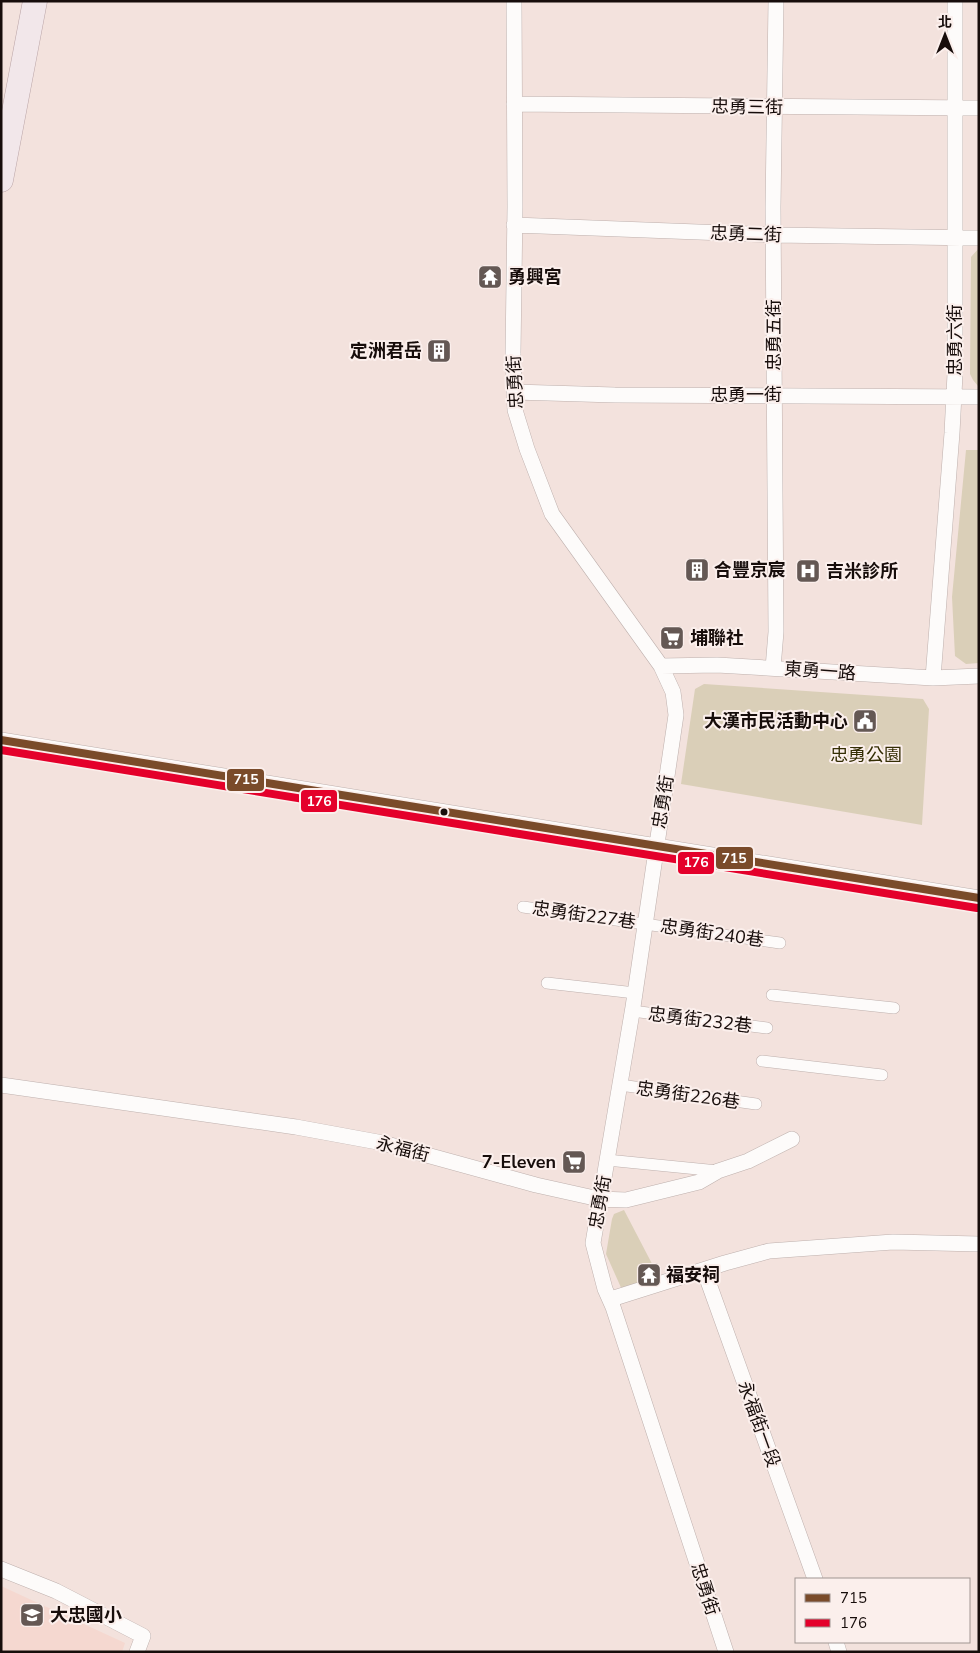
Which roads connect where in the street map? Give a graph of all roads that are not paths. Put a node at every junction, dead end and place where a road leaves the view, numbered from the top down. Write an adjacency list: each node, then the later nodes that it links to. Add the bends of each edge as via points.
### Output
1 (35, 1): 9 (main road)
2 (514, 1): 5 (street, 忠勇街)
3 (776, 1): 6 (street, 忠勇五街)
4 (955, 1): 7 (street, 忠勇六街)
5 (514, 104): 6 (street, 忠勇三街); 10 (street, 忠勇街)
6 (774, 107): 7 (street, 忠勇三街); 11 (street, 忠勇五街)
7 (955, 108): 8 (street, 忠勇三街); 12 (street, 忠勇六街)
8 (979, 108)
9 (1, 180)
10 (514, 225): 11 (street, 忠勇二街); 14 (street, 忠勇街)
11 (774, 235): 12 (street, 忠勇二街); 15 (street, 忠勇五街)
12 (955, 238): 13 (street, 忠勇二街); 16 (street, 忠勇六街)
13 (979, 238)
14 (514, 392): 15 (street, 忠勇一街); 18 (street, 忠勇街, via 515,410 527,449 552,514)
15 (774, 395): 16 (street, 忠勇一街); 19 (street, 忠勇五街, via 776,632)
16 (954, 397): 17 (street, 忠勇一街); 21 (street, 忠勇六街)
17 (979, 397)
18 (661, 666): 19 (street, 東勇一路); 23 (street, 忠勇街, via 673,692 676,715)
19 (773, 668): 21 (street, 東勇一路)
20 (979, 676): 21 (street, 東勇一路)
21 (933, 678)
22 (1, 740): 23 (street)
23 (656, 846): 24 (street); 26 (street, 忠勇街)
24 (979, 898)
25 (523, 906): 26 (street, 忠勇街227巷)
26 (645, 923): 27 (street, 忠勇街240巷); 29 (street, 忠勇街)
27 (780, 943)
28 (548, 983): 29 (street)
29 (635, 994): 32 (street, 忠勇街)
30 (772, 995): 31 (street)
31 (894, 1008)
32 (632, 1011): 33 (street, 忠勇街232巷); 37 (street, 忠勇街)
33 (767, 1028)
34 (762, 1061): 35 (street)
35 (882, 1075)
36 (1, 1084): 42 (street, 永福街, via 296,1127 383,1143)
37 (620, 1085): 38 (street, 忠勇街226巷); 40 (street, 忠勇街)
38 (756, 1104)
39 (792, 1139): 41 (street, 永福街)
40 (607, 1160): 41 (street); 42 (street, 忠勇街)
41 (718, 1170): 42 (street, 永福街, via 699,1182 626,1200)
42 (599, 1199): 45 (street, 忠勇街, via 593,1243)
43 (979, 1244): 44 (street, via 893,1242 769,1251)
44 (704, 1270): 45 (street); 47 (street, 永福街一段)
45 (610, 1299): 49 (street, 忠勇街)
46 (1, 1569): 48 (street, via 56,1591 143,1636)
47 (815, 1578)
48 (137, 1652)
49 (726, 1652)

